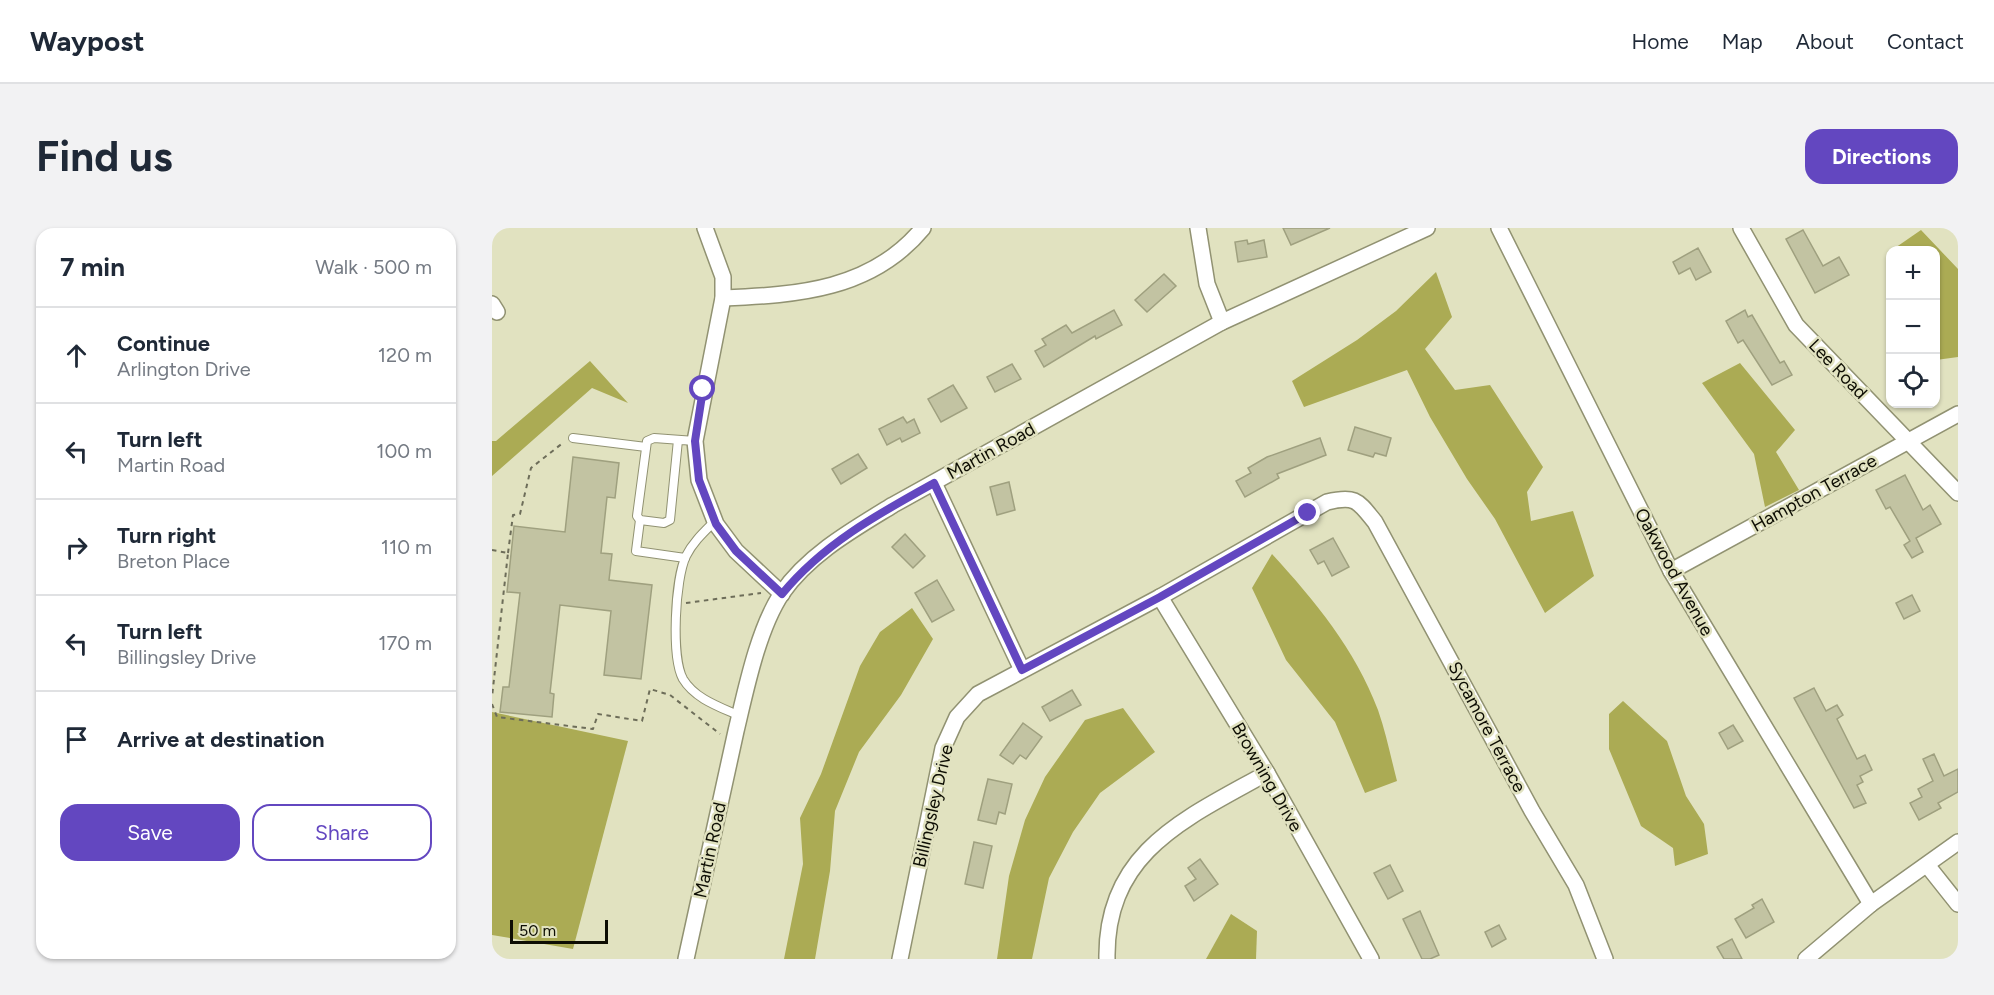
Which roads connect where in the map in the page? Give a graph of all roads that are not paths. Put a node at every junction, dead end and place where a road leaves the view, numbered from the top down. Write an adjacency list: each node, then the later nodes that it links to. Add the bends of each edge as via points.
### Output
1 (705, 228): 7 (street, via 723,278)
2 (923, 228): 7 (street, via 909,246 874,271 835,286 783,296)
3 (1198, 228): 8 (street, via 1207,284)
4 (1427, 228): 8 (street, Martin Road)
5 (1498, 228): 21 (street, Oakwood Avenue)
6 (1742, 228): 13 (street, Lee Road, via 1796,325)
7 (723, 298): 12 (street)
8 (1222, 322): 15 (street, Martin Road)
9 (1958, 414): 13 (street, Hampton Terrace)
10 (573, 438): 14 (lane)
11 (678, 440): 12 (lane); 14 (lane, via 654,438 646,441); 18 (lane, via 670,520)
12 (695, 441): 19 (street, via 699,480)
13 (1908, 442): 16 (street, Lee Road); 21 (street, Hampton Terrace)
14 (646, 447): 18 (lane, via 637,516)
15 (934, 483): 22 (street, Martin Road, via 843,536 801,570); 24 (street)
16 (1958, 493)
17 (1358, 501): 23 (street, Billingsley Drive, via 1327,502); 35 (street, Sycamore Terrace, via 1375,522 1576,885)
18 (640, 520): 20 (lane, via 636,551)
19 (715, 521): 20 (lane); 22 (street, via 736,551)
20 (685, 558): 25 (lane, via 677,604 675,655 683,678 696,694)
21 (1671, 571): 29 (street, Oakwood Avenue)
22 (782, 594): 25 (street, Martin Road, via 764,632)
23 (1160, 597): 24 (street, Billingsley Drive); 26 (street, Browning Drive)
24 (1022, 670): 32 (street, Billingsley Drive, via 978,694 957,717 943,748)
25 (740, 716): 31 (street, Martin Road)
26 (1267, 773): 33 (street, via 1165,832 1151,846 1121,890 1109,921); 34 (street, Browning Drive)
27 (1958, 842): 28 (street)
28 (1927, 865): 29 (street); 30 (street)
29 (1871, 904): 36 (street)
30 (1958, 904)
31 (686, 959)
32 (900, 959)
33 (1107, 959)
34 (1371, 959)
35 (1605, 959)
36 (1806, 959)

